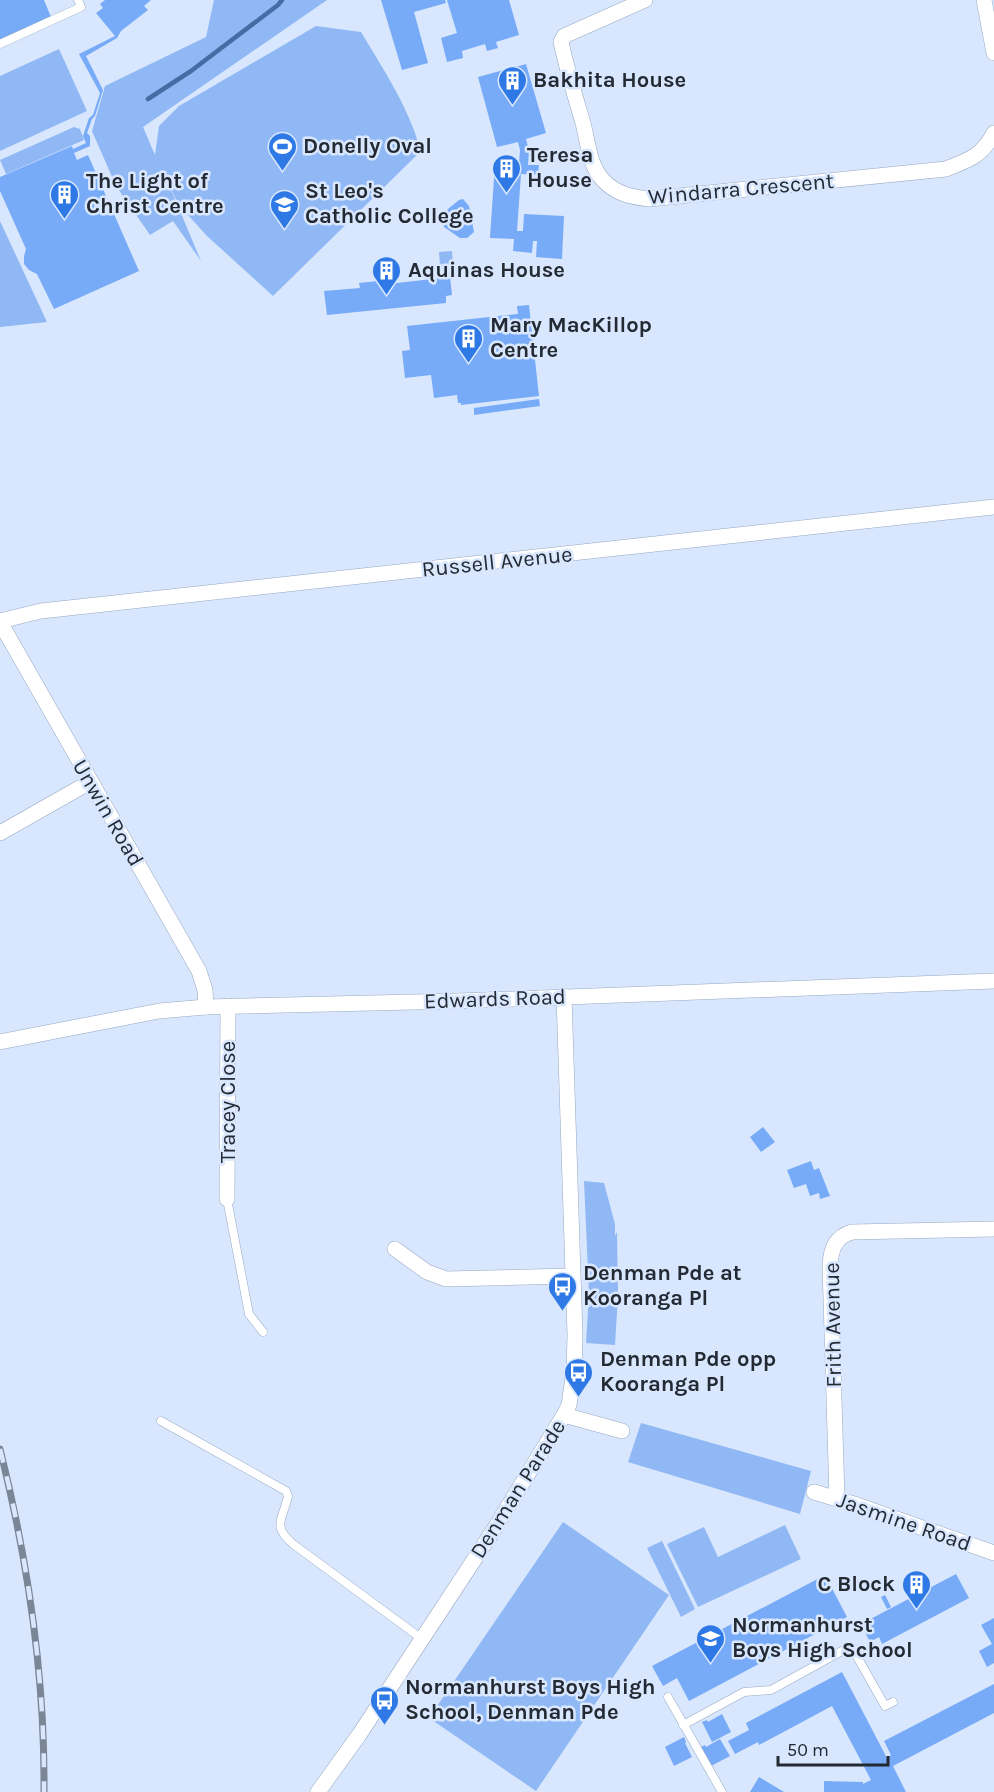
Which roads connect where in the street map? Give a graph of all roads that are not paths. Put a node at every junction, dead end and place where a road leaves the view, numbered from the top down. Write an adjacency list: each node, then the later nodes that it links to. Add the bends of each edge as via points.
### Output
1 (78, 0): 4 (lane, via 81,7)
2 (645, 0): 6 (street, Windarra Crescent, via 570,33 561,42 596,170 617,192 630,197 649,199 946,169 972,159)
3 (984, 0): 5 (street)
4 (0, 44)
5 (994, 53)
6 (994, 134)
7 (994, 507): 8 (street, Russell Avenue, via 41,611)
8 (0, 621): 9 (street, Unwin Road)
9 (90, 782): 10 (street); 14 (street, Unwin Road, via 199,971)
10 (0, 833)
11 (994, 981): 12 (street, Edwards Road)
12 (564, 996): 13 (street, Edwards Road); 19 (street, Denman Parade)
13 (228, 1006): 14 (street, Edwards Road); 16 (street, Tracey Close)
14 (206, 1007): 15 (street, Edwards Road, via 159,1011)
15 (0, 1042)
16 (227, 1199): 20 (lane, via 249,1314)
17 (994, 1229): 25 (street, Frith Avenue, via 852,1232 843,1235 832,1249)
18 (395, 1249): 19 (street, via 427,1272 446,1279)
19 (572, 1276): 21 (street, Denman Parade, via 574,1371)
20 (262, 1332)
21 (564, 1415): 23 (street); 27 (street, Denman Parade)
22 (161, 1421): 27 (lane, via 286,1491 281,1533)
23 (622, 1431)
24 (814, 1492): 25 (street, Jasmine Road)
25 (837, 1498): 26 (street, Jasmine Road)
26 (994, 1553)
27 (422, 1639): 31 (street, Denman Parade)
28 (668, 1697): 30 (lane)
29 (893, 1702): 30 (lane, via 885,1706 851,1646 771,1690 744,1692)
30 (683, 1725): 32 (lane)
31 (318, 1792)
32 (722, 1792)

